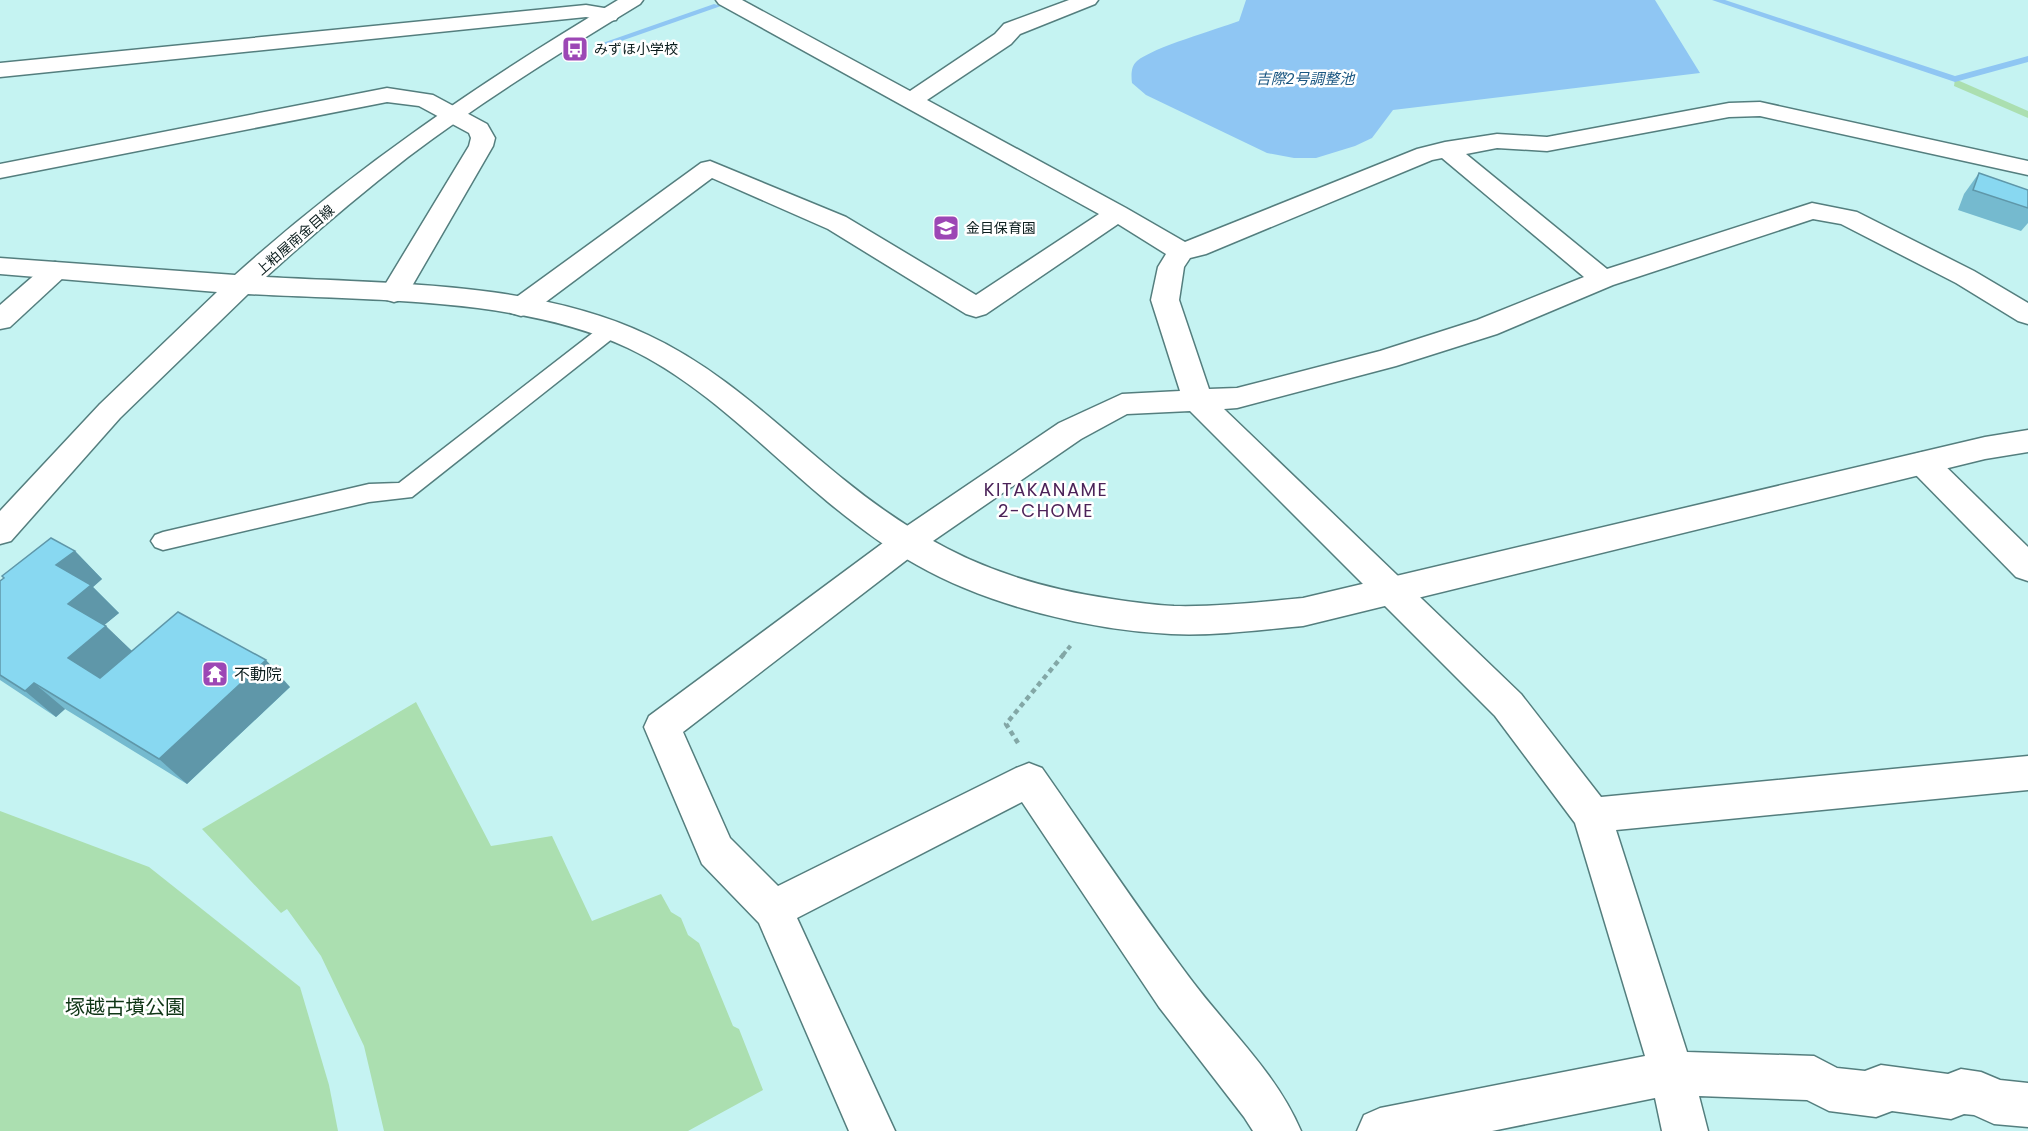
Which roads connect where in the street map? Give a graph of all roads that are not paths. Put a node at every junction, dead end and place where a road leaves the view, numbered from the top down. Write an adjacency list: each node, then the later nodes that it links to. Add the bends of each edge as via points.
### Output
1 (633, 0): 4 (street, 上粕屋南金目線)
2 (726, 0): 6 (street)
3 (1088, 0): 6 (street, via 1012,28 1003,39)
4 (608, 15): 5 (street, via 586,11); 7 (street, 上粕屋南金目線)
5 (0, 70)
6 (912, 100): 11 (street)
7 (453, 114): 10 (street, via 415,97 387,95); 16 (street, 上粕屋南金目線, via 360,185); 17 (street, via 479,129 481,146)
8 (1445, 149): 9 (street, via 1497,141 1547,144 1730,110 1760,109); 12 (street); 15 (street)
9 (2028, 168)
10 (0, 171)
11 (1117, 213): 12 (street); 19 (street, via 976,308 837,223 710,168)
12 (1181, 251): 22 (street, via 1171,267 1165,300)
13 (0, 266): 14 (street)
14 (55, 271): 16 (street); 20 (street)
15 (1603, 279): 18 (street, via 1812,211 1848,218); 22 (street, via 1487,327 1386,359 1237,398)
16 (243, 284): 17 (street); 25 (street, 上粕屋南金目線, via 109,412)
17 (394, 293): 19 (street)
18 (2023, 302)
19 (521, 307): 21 (street)
20 (0, 320)
21 (610, 330): 26 (lane, via 404,491 369,493); 27 (street, via 662,352 704,381 851,503)
22 (1198, 401): 27 (street, via 1122,404 1070,431); 29 (street)
23 (2028, 441): 24 (street)
24 (1923, 463): 28 (street); 29 (street)
25 (0, 532)
26 (163, 541)
27 (906, 543): 29 (street, via 986,583 1049,601 1173,621 1303,612); 32 (street, via 662,727 716,851)
28 (2028, 568)
29 (1393, 590): 31 (street, via 1508,705)
30 (2028, 772): 31 (street)
31 (1592, 815): 33 (street)
32 (773, 909): 35 (street); 36 (street, via 1029,780 1174,992 1260,1101)
33 (1672, 1073): 34 (street, via 1814,1078 1829,1089 1876,1095 1881,1087 1951,1097 1961,1091 1994,1101); 37 (street); 38 (street)
34 (2028, 1105)
35 (872, 1131)
36 (1278, 1131)
37 (1380, 1131)
38 (1685, 1131)

